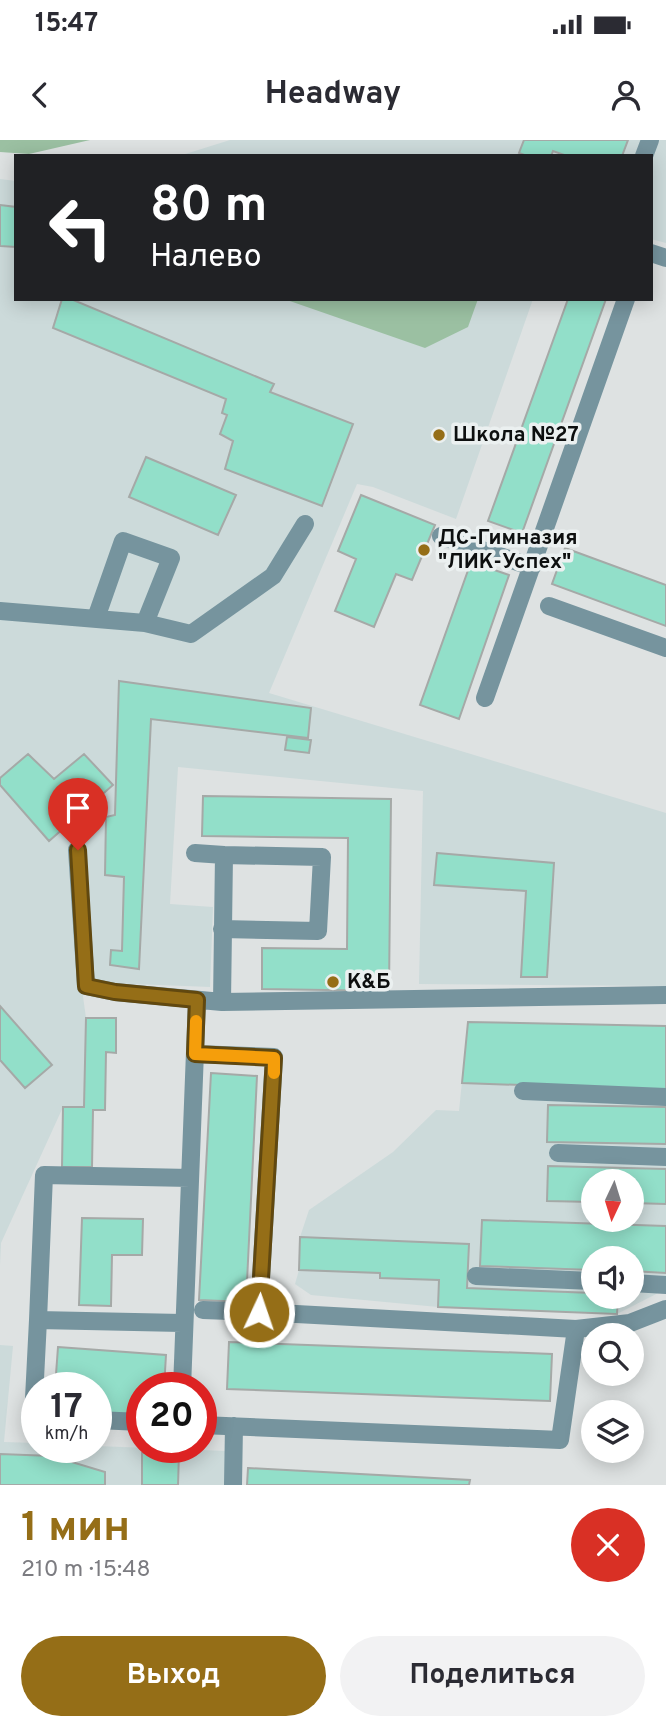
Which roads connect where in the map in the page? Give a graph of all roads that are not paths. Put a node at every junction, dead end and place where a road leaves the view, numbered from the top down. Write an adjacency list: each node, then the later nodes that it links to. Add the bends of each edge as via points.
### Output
1 (625, 301): 4 (street)
2 (306, 524): 8 (street, via 272,576 191,634)
3 (441, 536): 4 (street)
4 (532, 566): 10 (street)
5 (549, 606): 9 (street)
6 (0, 611): 7 (street)
7 (96, 618): 8 (street); 8 (street, via 123,541 171,558)
8 (145, 623)
9 (666, 648)
10 (485, 698)
11 (78, 850): 16 (street, via 86,986)
12 (195, 853): 13 (street)
13 (224, 855): 14 (street); 14 (street, via 321,858 318,931)
14 (222, 929): 17 (street)
15 (666, 995): 17 (street)
16 (197, 1000): 17 (street); 18 (street)
17 (222, 1002)
18 (195, 1054): 23 (street); 30 (street, via 274,1058)
19 (523, 1091): 20 (street)
20 (666, 1097)
21 (558, 1153): 22 (street)
22 (666, 1157)
23 (190, 1178): 31 (street, via 44,1175); 35 (street)
24 (476, 1276): 25 (street)
25 (581, 1280)
26 (644, 1283): 27 (street)
27 (666, 1284)
28 (666, 1309): 33 (street, via 630,1323)
29 (203, 1310): 30 (street)
30 (259, 1312): 33 (street)
31 (38, 1320): 32 (street); 34 (street)
32 (182, 1323)
33 (576, 1329): 37 (street, via 560,1440)
34 (35, 1372)
35 (183, 1372)
36 (217, 1425): 37 (street)
37 (234, 1426): 38 (street)
38 (233, 1485)

